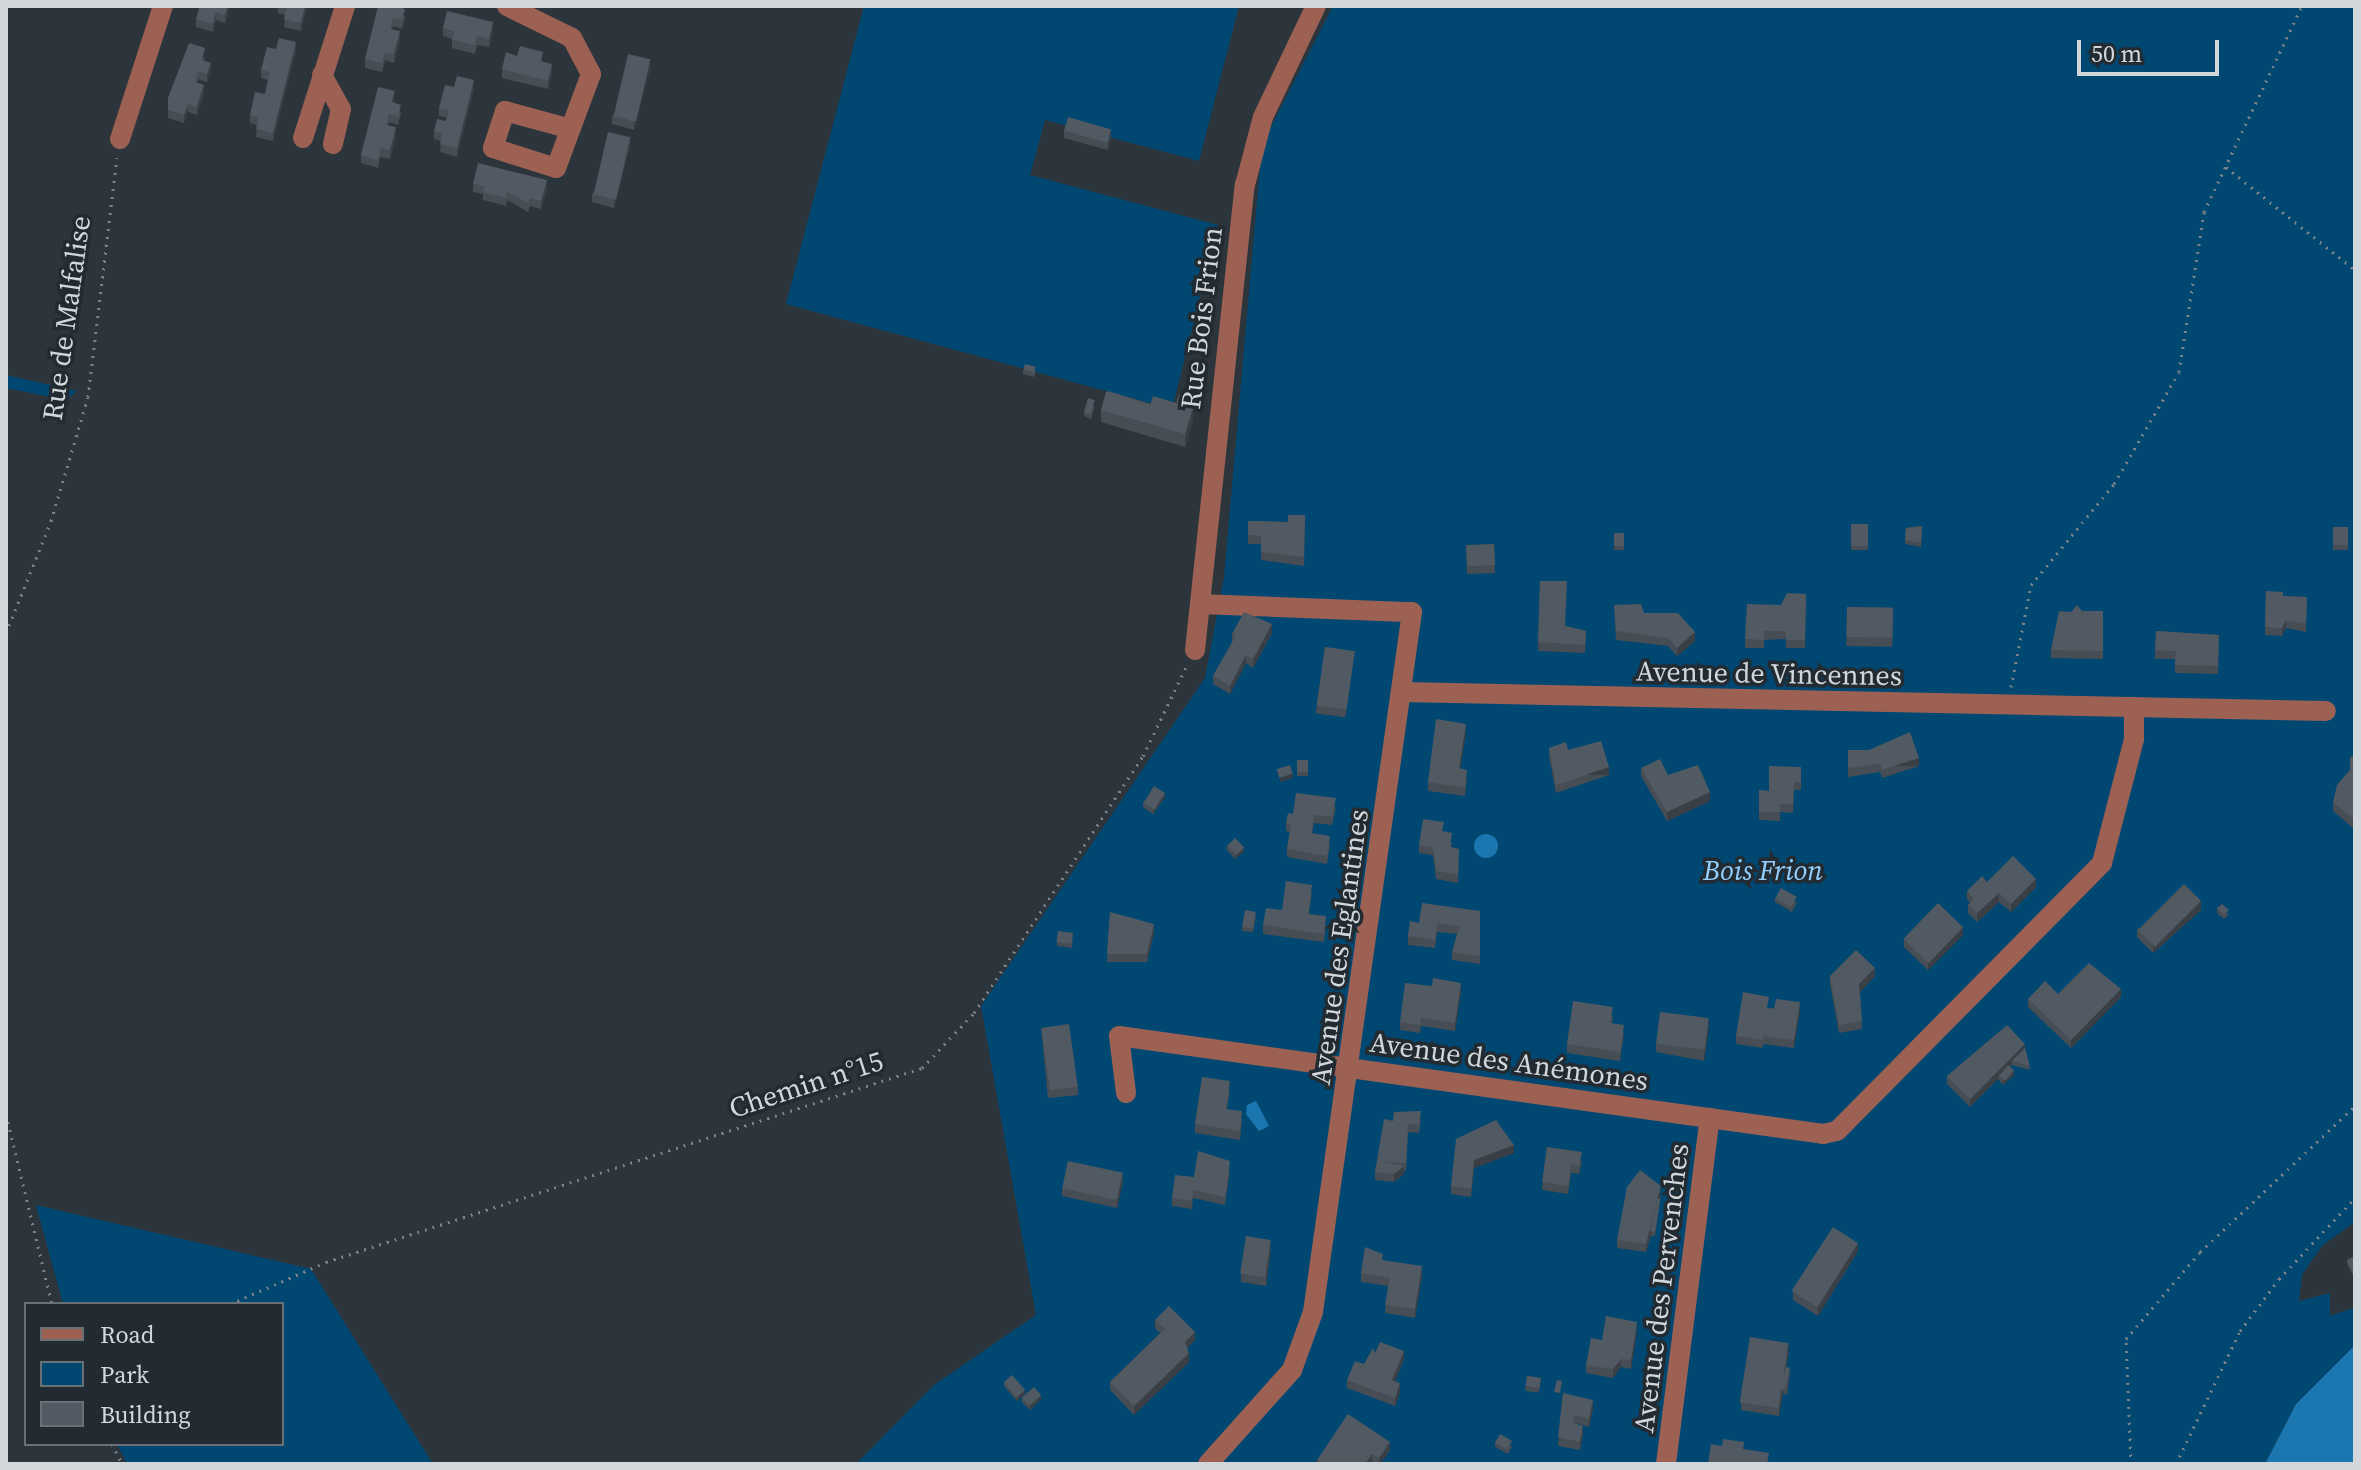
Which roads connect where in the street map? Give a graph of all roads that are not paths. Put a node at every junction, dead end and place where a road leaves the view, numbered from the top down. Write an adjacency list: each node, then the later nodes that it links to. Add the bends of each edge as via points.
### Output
1 (163, 6): 8 (street)
2 (345, 6): 5 (street)
3 (507, 6): 6 (street, via 572,38 591,74)
4 (1316, 6): 10 (street, Rue Bois Frion, via 1263,117 1245,185)
5 (322, 75): 7 (street); 9 (street, via 341,109)
6 (571, 129): 6 (street, via 556,168 493,148 505,111)
7 (303, 138)
8 (120, 139)
9 (333, 144)
10 (1200, 604): 11 (street, Rue Bois Frion); 12 (street, Avenue des Eglantines, via 1412,612)
11 (1195, 650)
12 (1402, 692): 13 (street, Avenue de Vincennes); 15 (street, Avenue des Eglantines)
13 (2134, 709): 14 (street, Avenue de Vincennes); 17 (street, via 2134,739 2102,863 1850,1122 1823,1134)
14 (2326, 711)
15 (1350, 1067): 16 (street, Avenue des Anémones, via 1119,1036); 17 (street, Avenue des Anémones); 18 (street, Avenue des Eglantines, via 1305,1343 1275,1392)
16 (1126, 1093)
17 (1710, 1118): 19 (street, Avenue des Pervenches)
18 (1208, 1464)
19 (1666, 1464)

